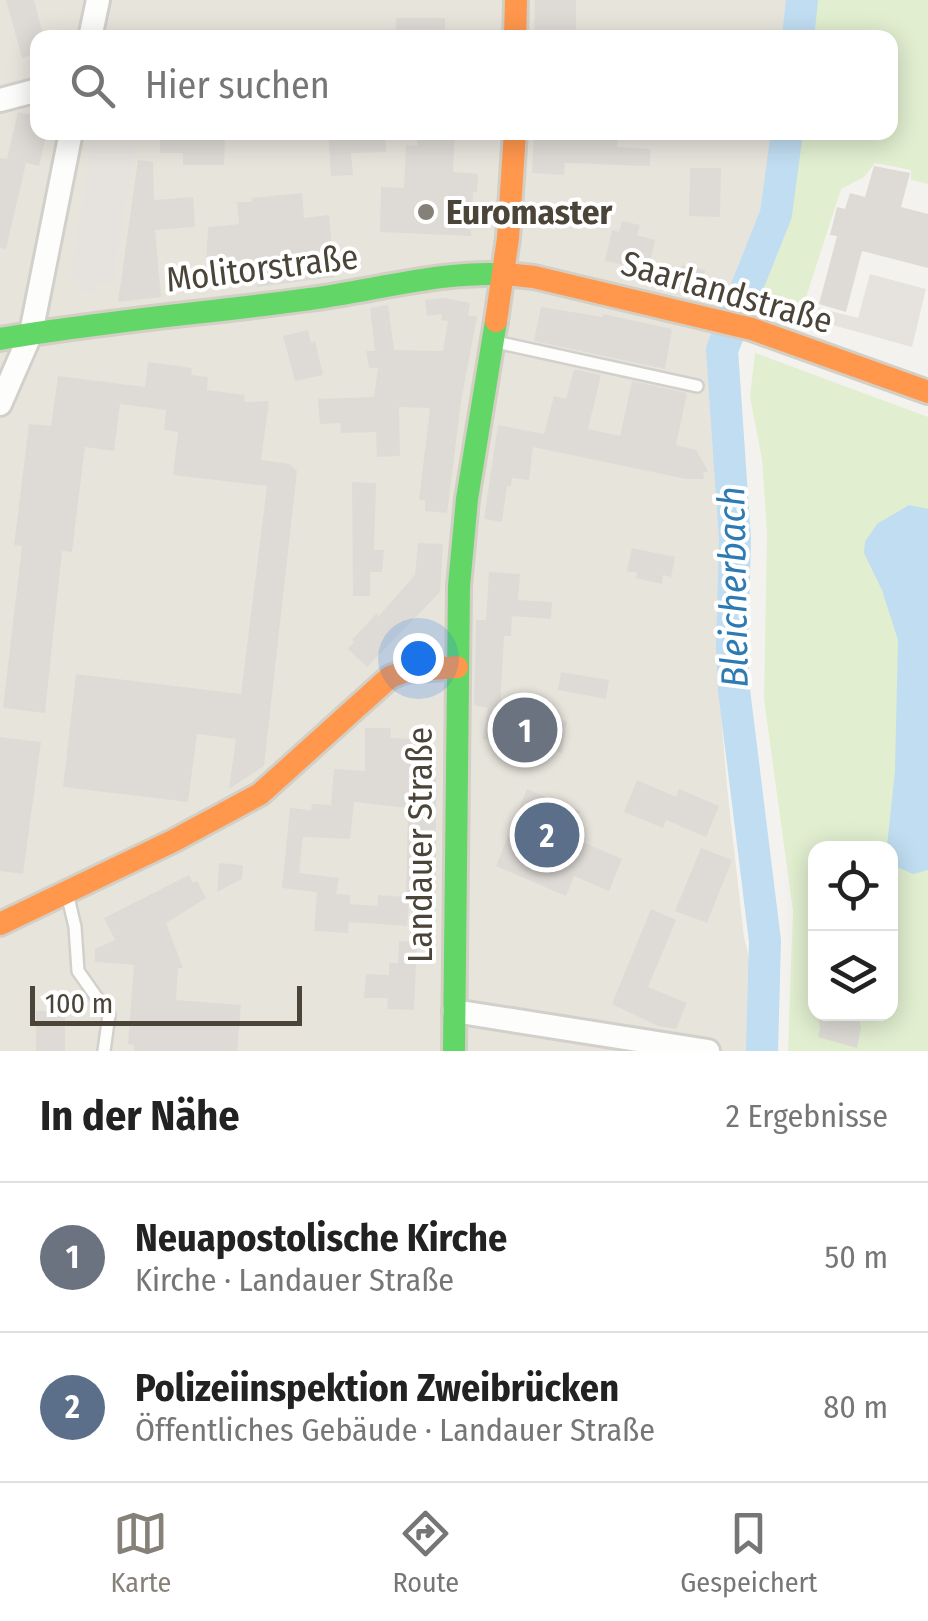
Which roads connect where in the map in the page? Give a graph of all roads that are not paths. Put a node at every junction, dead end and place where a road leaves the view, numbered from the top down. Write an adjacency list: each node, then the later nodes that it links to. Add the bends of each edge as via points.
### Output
1 (98, 0): 3 (street)
2 (516, 0): 4 (main road)
3 (92, 30)
4 (515, 30)
5 (30, 92): 6 (street)
6 (0, 100)
7 (68, 140): 10 (street)
8 (515, 140): 9 (main road, Landauer Straße)
9 (503, 273): 10 (main road, Molitorstraße); 12 (main road, Landauer Straße); 14 (main road, Saarlandstraße, via 741,326)
10 (30, 333): 11 (main road, Molitorstraße); 15 (street)
11 (0, 339)
12 (491, 341): 13 (lane); 16 (main road, Landauer Straße, via 464,519)
13 (697, 386)
14 (928, 392)
15 (0, 404)
16 (457, 666): 17 (main road, via 390,677 260,794); 19 (main road, Landauer Straße)
17 (67, 892): 18 (main road); 21 (lane, via 78,971 108,1015)
18 (0, 924)
19 (454, 1011): 20 (street); 22 (main road, Landauer Straße)
20 (634, 1046): 23 (street)
21 (104, 1051)
22 (454, 1051)
23 (708, 1051)

